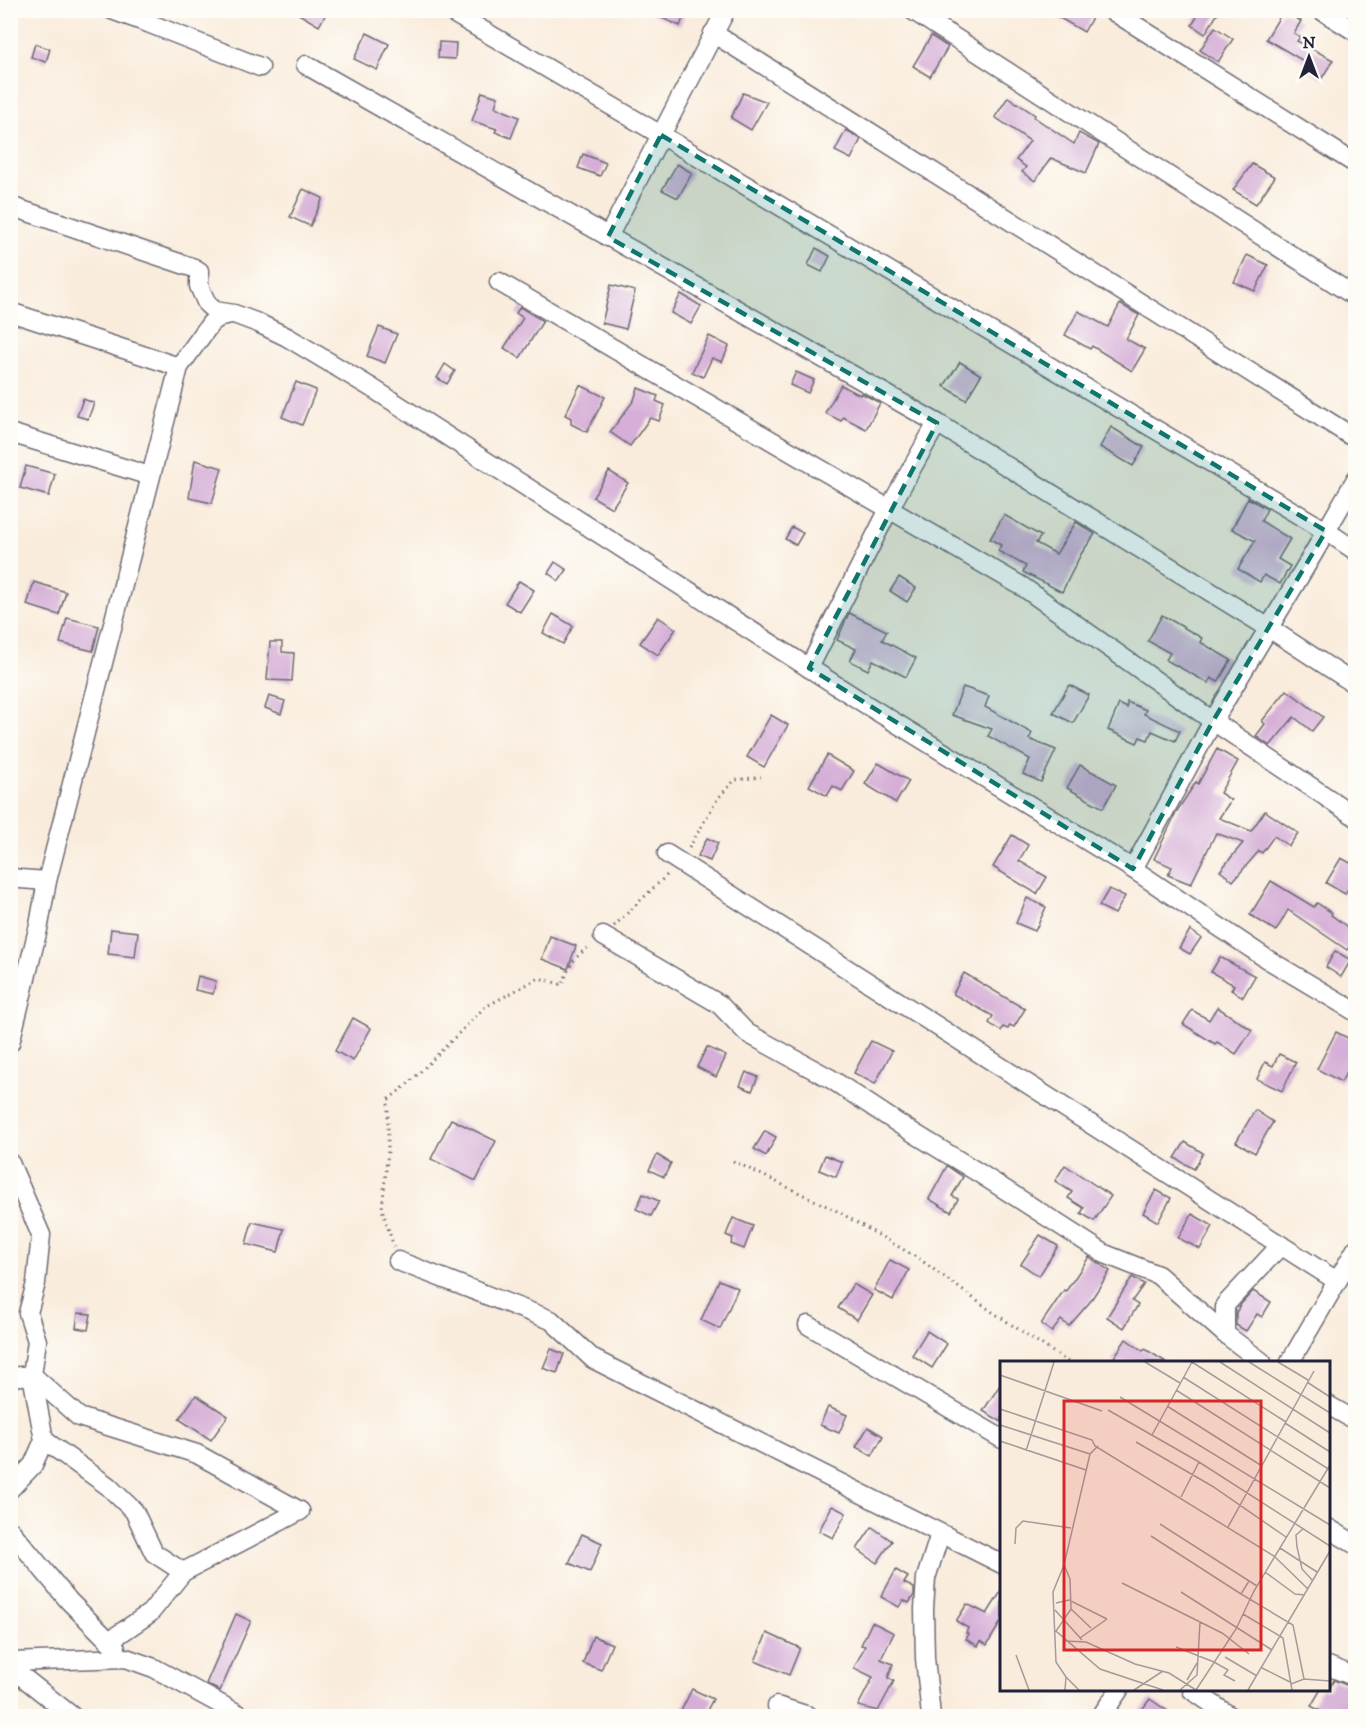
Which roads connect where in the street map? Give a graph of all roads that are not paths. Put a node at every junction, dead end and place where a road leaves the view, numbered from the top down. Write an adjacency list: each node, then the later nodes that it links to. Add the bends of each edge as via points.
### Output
1 (112, 10): 10 (street)
2 (448, 10): 11 (street)
3 (726, 10): 8 (street)
4 (912, 10): 16 (street)
5 (1112, 10): 12 (street)
6 (1321, 10): 7 (street)
7 (1356, 32)
8 (713, 33): 11 (street); 22 (street)
9 (306, 65): 14 (street)
10 (260, 67)
11 (661, 135): 14 (street); 26 (street)
12 (1356, 164)
13 (10, 206): 18 (street, via 194,268 199,271 199,286 207,304 215,311)
14 (608, 237): 20 (street)
15 (499, 282): 25 (street)
16 (1356, 297)
17 (10, 312): 19 (street)
18 (234, 314): 19 (street, via 211,323); 29 (street, via 287,337 372,388)
19 (179, 367): 23 (street)
20 (937, 423): 25 (street); 28 (street)
21 (10, 433): 23 (street)
22 (1356, 439)
23 (150, 476): 36 (street)
24 (1356, 479): 26 (street)
25 (889, 509): 29 (street); 31 (street, via 1023,587)
26 (1326, 531): 27 (street); 28 (street)
27 (1356, 551)
28 (1269, 628): 30 (street); 31 (street)
29 (809, 668): 34 (street)
30 (1356, 685)
31 (1213, 721): 32 (street); 34 (street)
32 (1356, 817)
33 (674, 858): 41 (street)
34 (1133, 869): 38 (street)
35 (10, 877): 36 (street)
36 (46, 881): 39 (street)
37 (603, 936): 46 (street, via 719,1004 747,1033 831,1079 1105,1254 1158,1275)
38 (1356, 1012)
39 (10, 1043)
40 (10, 1163): 49 (street, via 41,1235 28,1313 37,1341)
41 (1281, 1245): 44 (street); 46 (street, via 1225,1305)
42 (1356, 1249): 44 (street)
43 (398, 1261): 58 (street, via 551,1320 593,1359)
44 (1337, 1281): 48 (street)
45 (808, 1324): 53 (street)
46 (1225, 1334): 47 (street)
47 (1261, 1361)
48 (1291, 1361)
49 (32, 1375): 50 (street); 54 (street); 61 (street, via 79,1417 197,1454 300,1511)
50 (10, 1377)
51 (1330, 1406): 52 (street)
52 (1356, 1421)
53 (1000, 1438)
54 (44, 1440): 55 (street, via 33,1465); 61 (street, via 108,1486 134,1511 154,1552)
55 (10, 1488)
56 (1330, 1529): 59 (street)
57 (10, 1530): 62 (street, via 69,1601)
58 (940, 1534): 60 (street); 74 (street, via 926,1578 924,1609)
59 (1356, 1545)
60 (1000, 1563)
61 (183, 1572): 62 (street, via 150,1614)
62 (109, 1641): 63 (street)
63 (126, 1658): 64 (street); 72 (street, via 154,1668)
64 (10, 1662)
65 (1330, 1666): 67 (street)
66 (10, 1667): 71 (street)
67 (1356, 1677)
68 (1118, 1691): 75 (street)
69 (1195, 1691): 76 (street)
70 (777, 1706): 73 (street)
71 (72, 1716)
72 (242, 1716)
73 (809, 1716)
74 (931, 1716)
75 (1101, 1716)
76 (1230, 1716)

